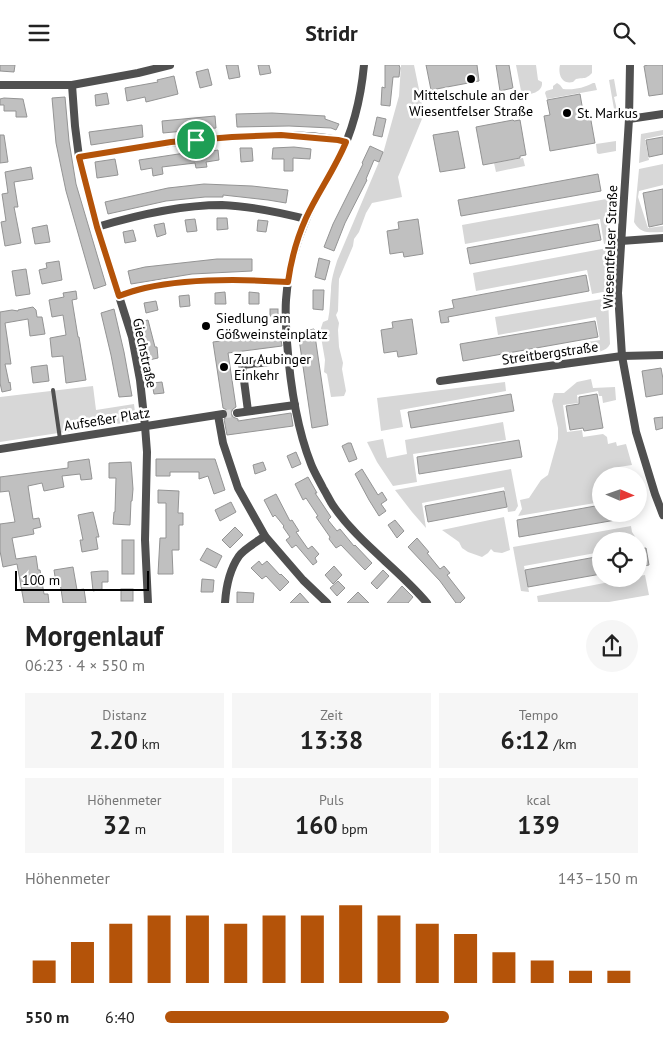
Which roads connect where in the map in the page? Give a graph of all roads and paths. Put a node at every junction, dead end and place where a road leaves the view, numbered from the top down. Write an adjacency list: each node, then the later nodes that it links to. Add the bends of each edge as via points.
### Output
1 (170, 65): 5 (street)
2 (364, 65): 8 (street, via 355,116)
3 (630, 65): 7 (street, Wiesentfelser Straße)
4 (0, 85): 5 (street)
5 (72, 85): 9 (street, Giechstraße)
6 (663, 114): 7 (street)
7 (629, 119): 13 (street, Wiesentfelser Straße)
8 (346, 142): 9 (street, via 281,135 232,137 171,142); 10 (street)
9 (79, 157): 11 (street, Giechstraße)
10 (306, 219): 11 (street, via 260,208 222,205 163,211); 14 (street)
11 (97, 227): 15 (street, Giechstraße)
12 (663, 238): 13 (street)
13 (621, 241): 17 (street, Wiesentfelser Straße, via 618,293)
14 (288, 282): 15 (street, via 198,281 145,288); 18 (street, via 285,315)
15 (119, 296): 24 (street, Giechstraße, via 132,337)
16 (663, 355): 17 (street, Streitbergstraße)
17 (622, 356): 19 (street, Streitbergstraße); 27 (street, Wiesentfelser Straße, via 636,432)
18 (288, 359): 21 (street); 22 (street, via 242,365)
19 (440, 381)
20 (53, 390): 25 (lane)
21 (295, 405): 22 (street); 32 (street, via 312,466 332,504 357,535)
22 (248, 411): 23 (street)
23 (237, 413)
24 (145, 426): 25 (street, Aufseßer Platz); 28 (street, Aufseßer Platz, via 221,414 223,443 238,489); 29 (street, Giechstraße)
25 (60, 439): 26 (street, Aufseßer Platz)
26 (0, 449)
27 (663, 515)
28 (265, 536): 30 (street, via 240,554 230,573); 31 (street, Aufseßer Platz)
29 (148, 603)
30 (225, 603)
31 (327, 603)
32 (427, 603)

